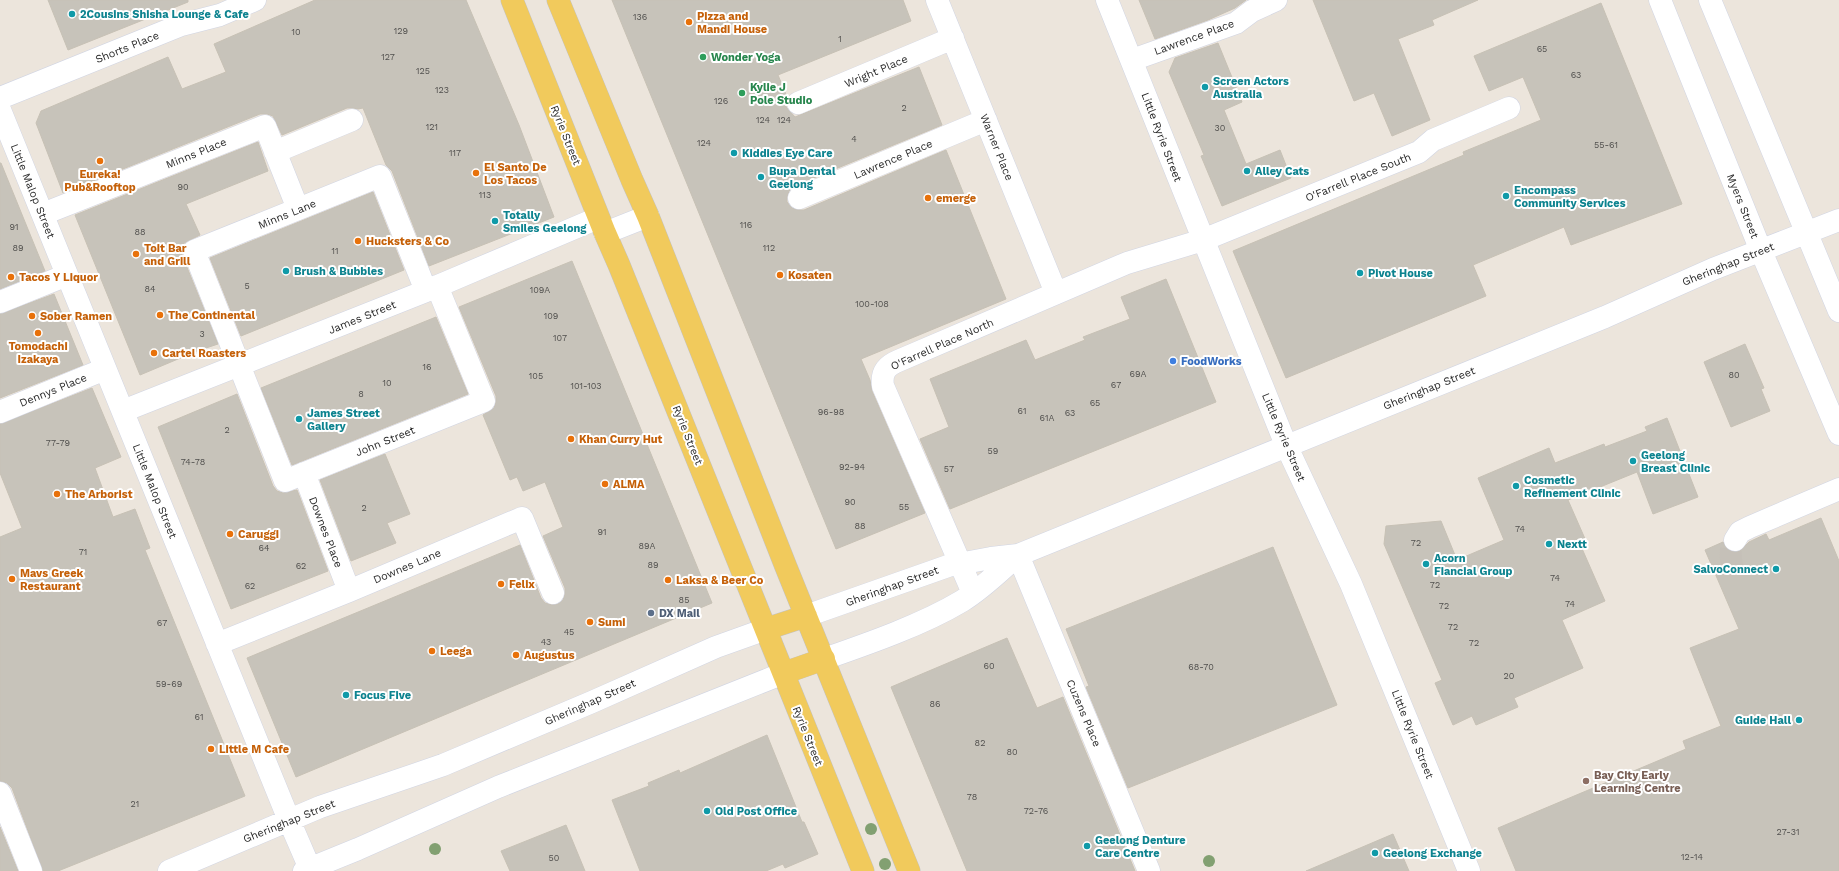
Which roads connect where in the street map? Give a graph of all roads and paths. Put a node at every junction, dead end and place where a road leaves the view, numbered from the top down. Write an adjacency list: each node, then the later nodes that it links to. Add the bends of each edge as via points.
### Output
1 (255, 0): 12 (street, Shorts Place, via 220,15 181,25)
2 (512, 0): 24 (main road, Ryrie Street)
3 (558, 0): 22 (main road)
4 (937, 0): 10 (street, Warner Place)
5 (1107, 0): 11 (street, Little Ryrie Street)
6 (1276, 0): 9 (street, Lawrence Place)
7 (1660, 0): 27 (street, Myers Street)
8 (1710, 0): 25 (street)
9 (1250, 5): 11 (street, Lawrence Place, via 1236,23)
10 (953, 38): 13 (street, Wright Place); 17 (street, Warner Place)
11 (1132, 60): 26 (street, Little Ryrie Street)
12 (0, 98)
13 (798, 103)
14 (1509, 108): 26 (street, O'Farrell Place South, via 1433,140 1419,152)
15 (0, 110): 21 (street, Little Malop Street)
16 (352, 120): 18 (street)
17 (986, 120): 19 (street, Lawrence Place); 30 (street, Warner Place)
18 (275, 152): 20 (street, Minns Place); 21 (street, Minns Place, via 265,126)
19 (799, 198)
20 (298, 209): 29 (street, Minns Lane, via 380,176); 33 (street, Minns Lane, via 194,251)
21 (43, 214): 28 (street, Little Malop Street)
22 (648, 216): 24 (street, James Street); 47 (main road)
23 (1839, 220): 25 (street, Gheringhap Street)
24 (602, 225): 29 (street, James Street); 48 (main road, Ryrie Street)
25 (1806, 233): 27 (street, Gheringhap Street); 32 (street)
26 (1203, 240): 30 (street, O'Farrell Place North, via 1127,263); 38 (street, Little Ryrie Street)
27 (1761, 251): 37 (street, Myers Street); 38 (street, Gheringhap Street, via 1713,269 1598,320)
28 (67, 275): 31 (street); 34 (street, Little Malop Street)
29 (432, 288): 33 (street, James Street); 39 (street, John Street, via 484,401)
30 (1056, 293): 43 (street, O'Farrell Place North, via 894,363 883,373 883,386)
31 (0, 302)
32 (1839, 311)
33 (239, 366): 35 (street, James Street); 39 (street, John Street, via 285,481)
34 (105, 369): 35 (street, Little Malop Street); 36 (street, Dennys Place)
35 (123, 411): 49 (street, Little Malop Street)
36 (0, 412)
37 (1839, 434)
38 (1286, 445): 42 (street, Gheringhap Street); 60 (street, Little Ryrie Street, via 1351,584)
39 (304, 473): 44 (street, Downes Place)
40 (1839, 489): 41 (street, via 1750,527 1740,532)
41 (1735, 540)
42 (1018, 555): 43 (street, Gheringhap Street); 46 (street, Gheringhap Street); 59 (street, Cuzens Place)
43 (960, 563): 46 (street, O'Farrell Place North); 47 (street, Gheringhap Street)
44 (349, 591): 45 (street, Downes Lane, via 522,518); 49 (street, Downes Lane)
45 (553, 592)
46 (973, 593): 50 (street, Gheringhap Street, via 952,607 928,618)
47 (806, 616): 48 (main road, Gheringhap Street); 50 (main road)
48 (766, 629): 51 (main road, Ryrie Street); 53 (street, Gheringhap Street, via 716,647 443,765)
49 (217, 644): 53 (street, Little Malop Street)
50 (824, 659): 51 (main road, Gheringhap Street); 58 (main road)
51 (784, 673): 54 (street, Gheringhap Street, via 498,787); 57 (main road, Ryrie Street)
52 (0, 794): 55 (street)
53 (288, 820): 54 (street, Little Malop Street); 56 (street, Gheringhap Street)
54 (308, 870)
55 (31, 871)
56 (169, 871)
57 (863, 871)
58 (909, 871)
59 (1149, 871)
60 (1469, 871)

